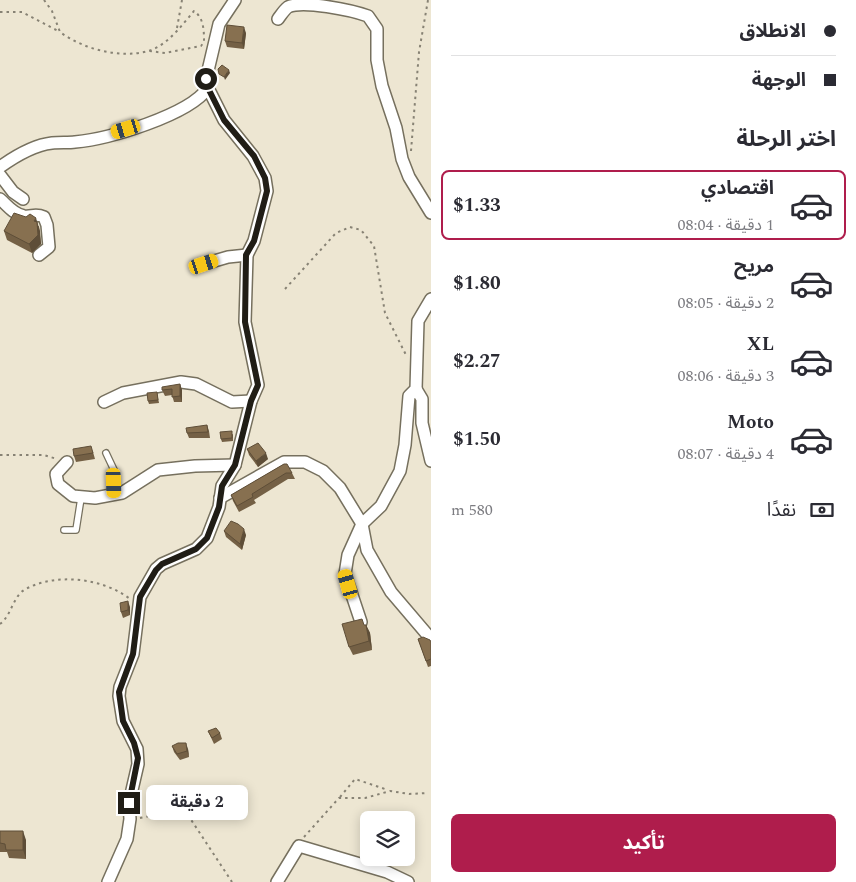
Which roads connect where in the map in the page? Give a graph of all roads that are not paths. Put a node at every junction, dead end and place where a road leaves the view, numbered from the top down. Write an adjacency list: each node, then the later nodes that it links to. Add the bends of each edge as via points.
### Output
1 (235, 0): 3 (street, via 219,24 206,79)
2 (278, 19): 8 (street, via 289,6 300,2 316,2 368,16 377,29 377,60 402,159 413,186)
3 (208, 88): 4 (street, via 190,106 176,113 77,142 44,145); 10 (street, via 224,120 254,156 265,178 267,191 263,211)
4 (0, 167)
5 (0, 175): 7 (street, via 13,192)
6 (0, 199): 9 (street, via 14,212 44,217 48,248)
7 (24, 199)
8 (431, 213)
9 (39, 255)
10 (246, 255): 11 (street, via 228,256); 14 (street, via 245,322 258,385)
11 (204, 264)
12 (431, 299): 13 (street, via 418,321)
13 (416, 388): 17 (street, via 422,399 422,423); 23 (street, via 409,396 400,471 381,506)
14 (251, 401): 15 (street, via 232,402 196,384 180,382 123,393); 19 (street)
15 (104, 402)
16 (106, 453): 20 (lane, via 114,470)
17 (431, 461)
18 (67, 462): 21 (street, via 56,474 58,484)
19 (235, 465): 20 (street, via 158,470); 22 (street, via 222,486)
20 (114, 495): 21 (street)
21 (81, 498): 24 (lane, via 76,530)
22 (220, 498): 23 (street, via 284,462 305,462 330,477); 27 (street, via 207,538 196,549 162,564 143,589 138,605 133,654 119,696 123,721 138,758 128,807 127,839)
23 (362, 524): 25 (street, via 348,555 345,574); 26 (street, via 367,550 390,592)
24 (64, 530)
25 (361, 622)
26 (431, 639)
27 (108, 882)
28 (277, 882): 29 (street, via 299,846 387,872)
29 (408, 882)

